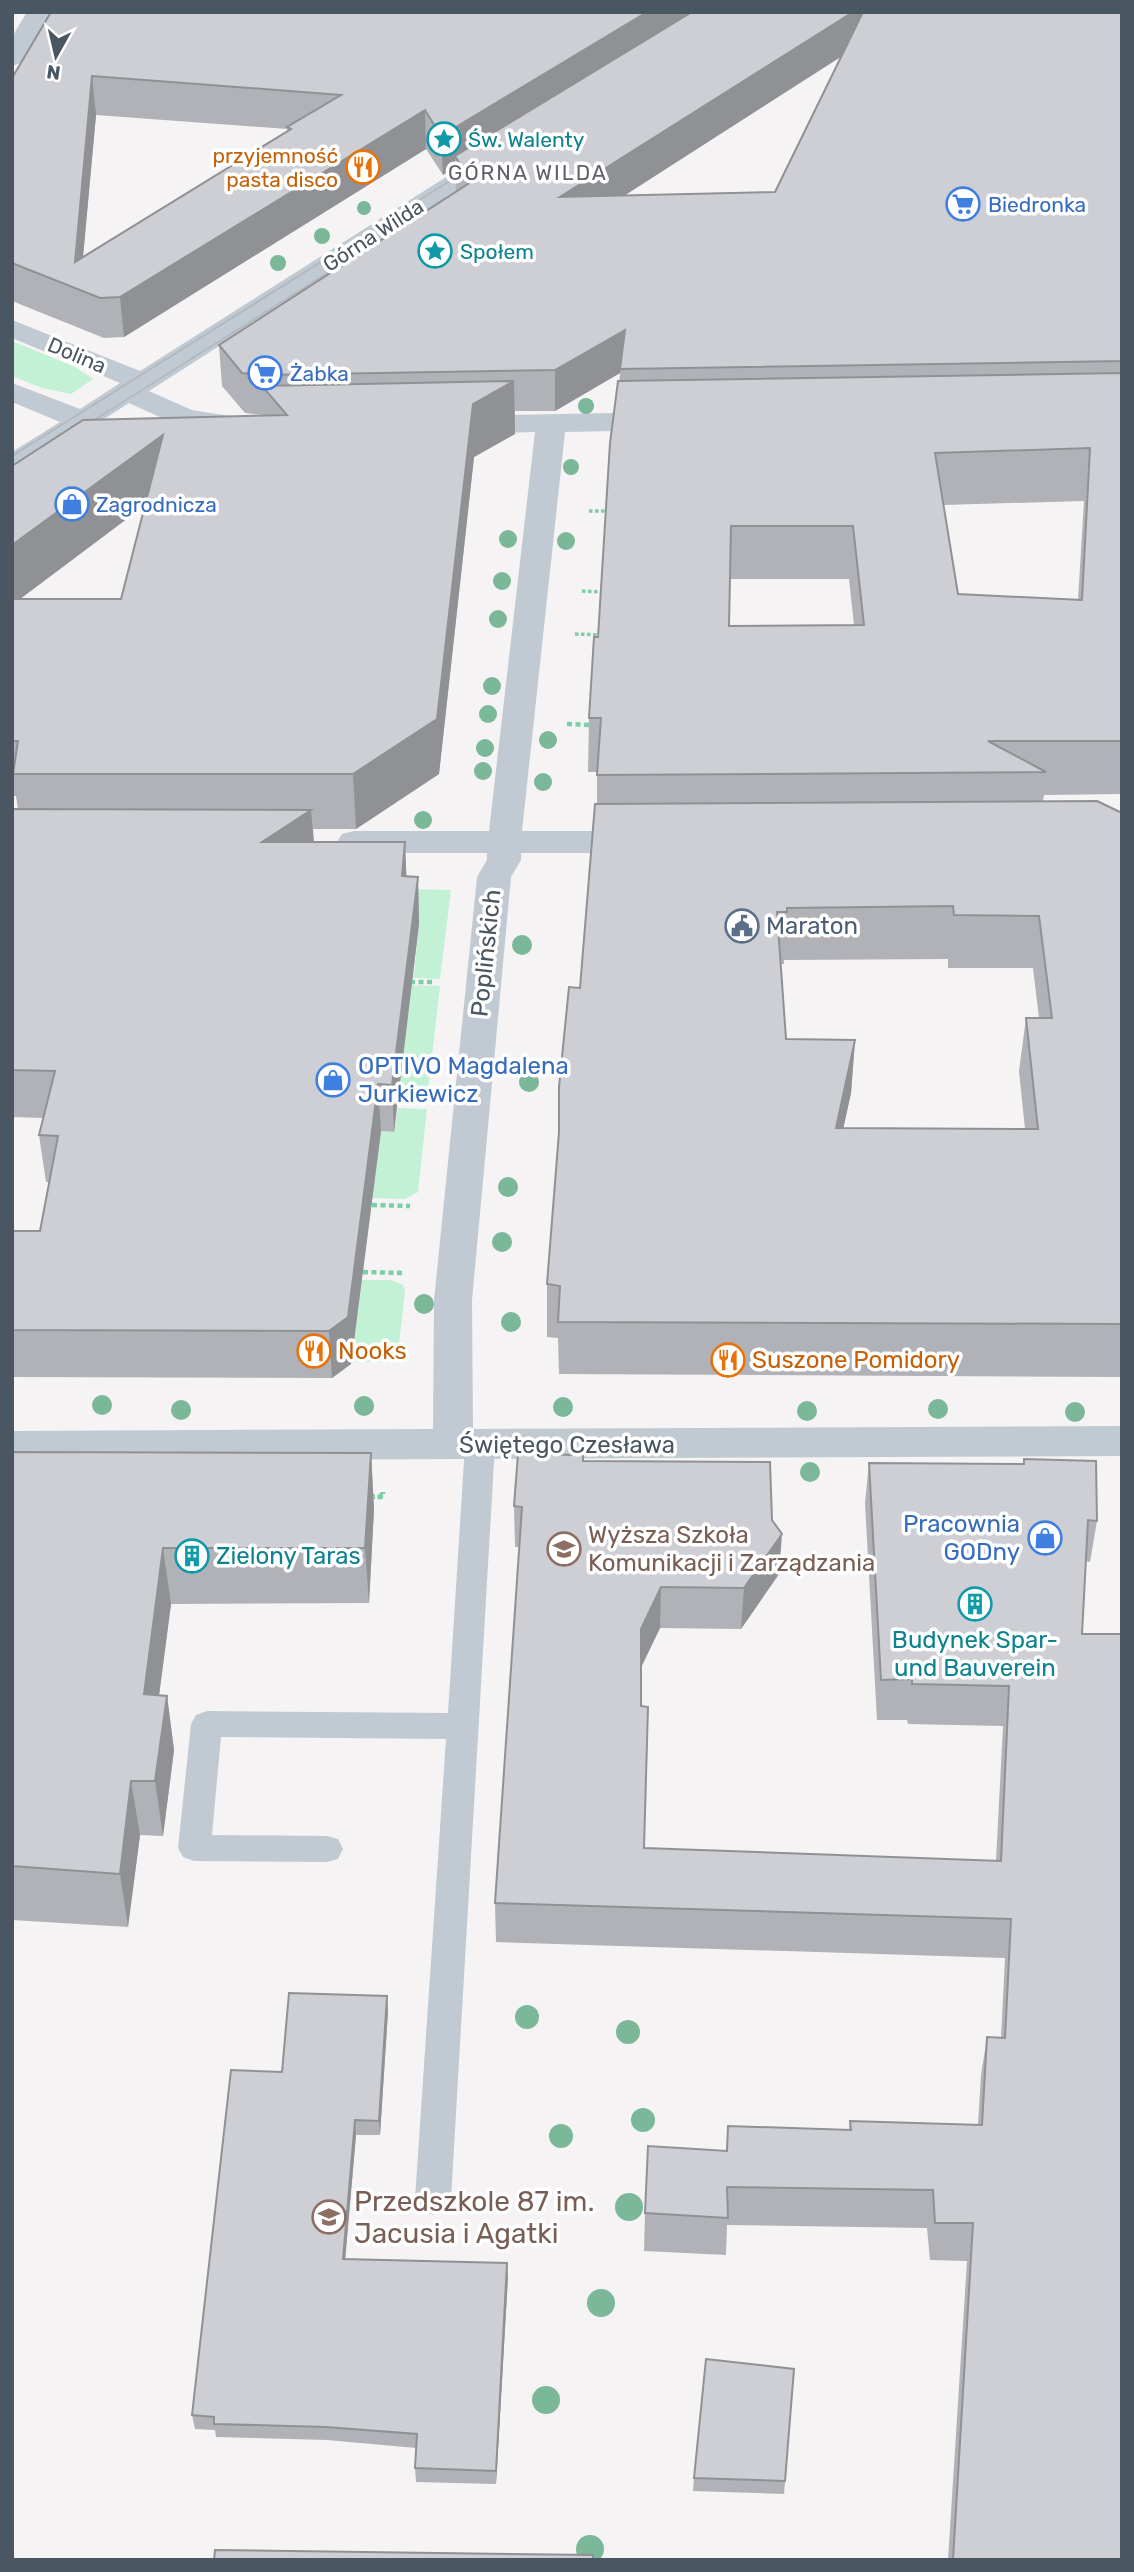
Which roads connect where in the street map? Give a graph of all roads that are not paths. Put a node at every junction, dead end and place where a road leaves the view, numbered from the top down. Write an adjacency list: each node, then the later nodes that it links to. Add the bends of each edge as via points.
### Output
1 (40, 12): 2 (street)
2 (12, 58)
3 (526, 139): 5 (street, Górna Wilda)
4 (12, 328): 5 (street, Dolina)
5 (135, 387): 8 (street, Górna Wilda); 11 (street, Dolina, via 185,418)
6 (12, 393): 8 (street)
7 (690, 420): 9 (street)
8 (83, 421): 12 (street, Górna Wilda)
9 (551, 423): 10 (street); 15 (street, Poplińskich)
10 (431, 425)
11 (263, 427)
12 (12, 465)
13 (317, 842): 15 (street)
14 (681, 842): 15 (street)
15 (505, 843): 17 (street, Poplińskich, via 504,860 494,877 453,1300)
16 (1122, 1441): 17 (street, Świętego Czesława)
17 (467, 1445): 18 (street, Świętego Czesława); 19 (lane)
18 (12, 1446)
19 (462, 1726): 20 (lane, via 208,1724 194,1848); 21 (lane)
20 (327, 1849)
21 (433, 2199)

